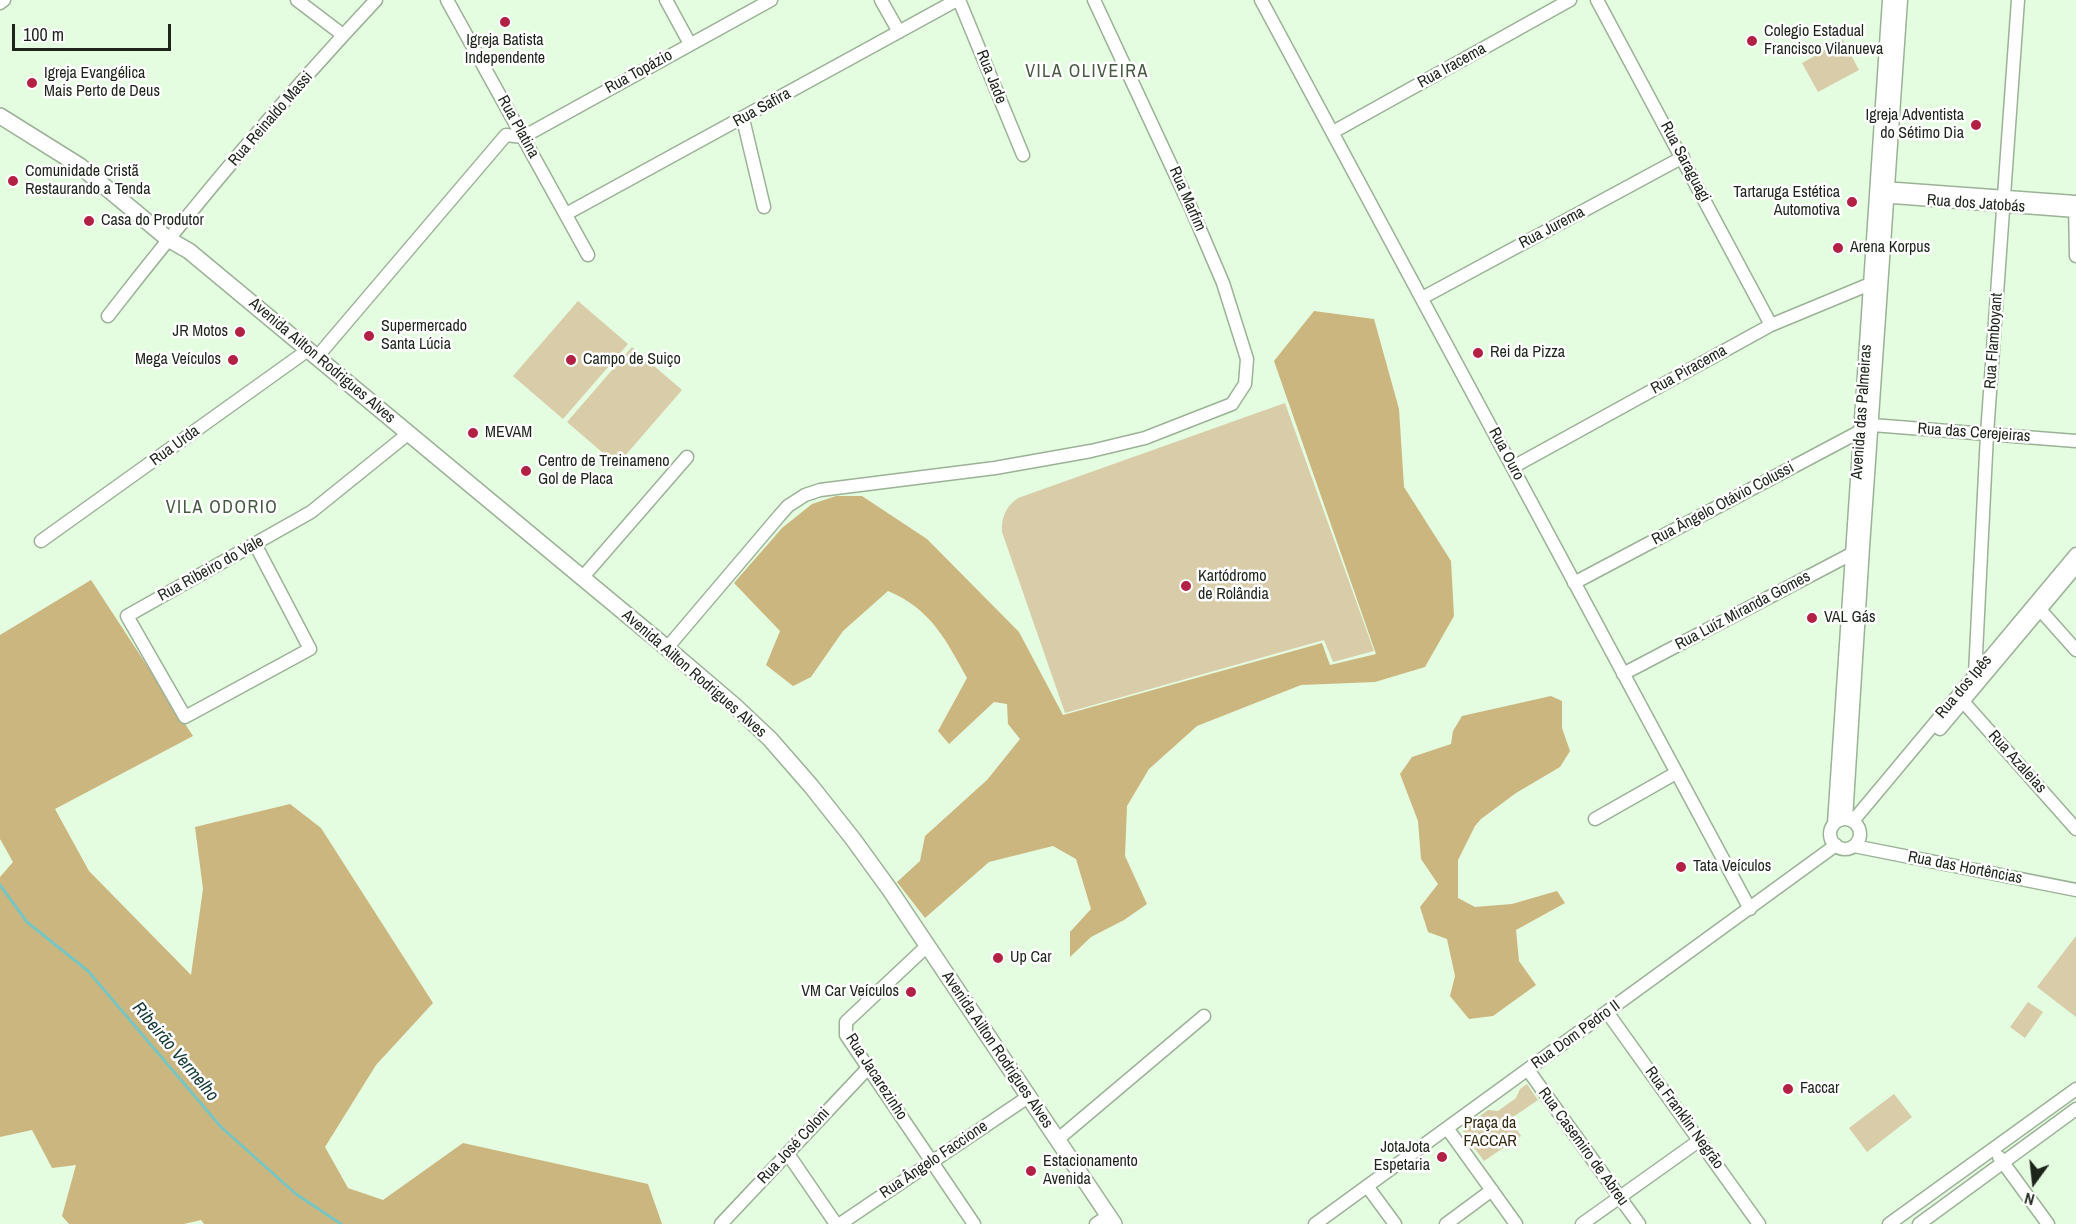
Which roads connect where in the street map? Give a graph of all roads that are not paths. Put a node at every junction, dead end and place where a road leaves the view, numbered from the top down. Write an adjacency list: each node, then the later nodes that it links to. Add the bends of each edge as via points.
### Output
1 (4, 0): 16 (street)
2 (297, 0): 18 (street)
3 (376, 0): 18 (street, Rua Reinaldo Massi)
4 (447, 0): 23 (street, Rua Platina)
5 (666, 0): 19 (street)
6 (771, 0): 19 (street, Rua Topázio)
7 (881, 0): 17 (street)
8 (958, 0): 17 (street, Rua Safira); 28 (street, Rua Jade)
9 (1094, 0): 57 (street, Rua Marfim, via 1223,283 1248,359 1245,384 1232,404 1145,438 1091,451 849,485 805,495 780,514)
10 (1262, 0): 25 (street, Rua Ouro)
11 (1570, 0): 25 (street, Rua Iracema)
12 (1597, 0): 29 (street, Rua Saraguagi)
13 (1889, 0): 30 (street, Avenida das Palmeiras)
14 (1902, 0): 30 (street, Avenida das Palmeiras)
15 (2018, 0): 31 (street, Rua Flamboyant)
16 (0, 3)
17 (899, 32): 22 (street, Rua Safira)
18 (343, 36): 35 (street, Rua Reinaldo Massi)
19 (690, 44): 27 (street, Rua Topázio)
20 (0, 105): 24 (main road, Avenida Ailton Rodrigues Alves)
21 (0, 116): 24 (main road, Avenida Ailton Rodrigues Alves)
22 (743, 119): 33 (street); 34 (street, Rua Safira)
23 (516, 124): 26 (street); 27 (street, Rua Platina)
24 (29, 129): 35 (main road, Avenida Ailton Rodrigues Alves, via 87,159)
25 (1333, 132): 39 (street, Rua Ouro)
26 (506, 135): 27 (street); 42 (street)
27 (523, 137): 34 (street, Rua Platina)
28 (1023, 155)
29 (1683, 157): 39 (street, Rua Jurema); 41 (street, Rua Saraguagi)
30 (1883, 192): 31 (street, Rua dos Jatobás); 38 (street, Avenida das Palmeiras); 43 (street, Avenida das Palmeiras)
31 (2004, 201): 32 (street, Rua dos Jatobás); 45 (street, Rua Flamboyant)
32 (2075, 204): 37 (street)
33 (764, 207)
34 (566, 214): 36 (street, Rua Platina)
35 (171, 235): 40 (street, Rua Reinaldo Massi); 42 (main road, Avenida Ailton Rodrigues Alves)
36 (588, 255)
37 (2076, 256)
38 (1870, 284): 41 (street, Rua Piracema); 43 (street, Avenida das Palmeiras)
39 (1422, 298): 48 (street, Rua Ouro)
40 (108, 316)
41 (1771, 325): 48 (street, Rua Piracema)
42 (313, 353): 44 (main road, Avenida Ailton Rodrigues Alves); 49 (street, Rua Urda)
43 (1866, 428): 45 (street, Rua das Cerejeiras); 51 (street, Avenida das Palmeiras); 55 (street, Rua Ângelo Otávio Colussi)
44 (409, 433): 50 (street, Rua Ribeiro do Vale, via 311,512); 54 (main road, Avenida Ailton Rodrigues Alves)
45 (1987, 434): 46 (street, Rua das Cerejeiras); 60 (street, Rua Flamboyant)
46 (2076, 441)
47 (687, 457): 54 (street)
48 (1513, 467): 55 (street, Rua Ouro)
49 (42, 542)
50 (255, 544): 50 (street, Rua Ribeiro do Vale, via 127,616 185,717 310,650)
51 (1858, 550): 59 (street, Rua Luíz Miranda Gomes); 64 (street, Avenida das Palmeiras); 65 (street, Avenida das Palmeiras)
52 (2076, 554): 56 (street, Rua dos Ipês)
53 (2076, 567): 56 (street, Rua dos Ipês)
54 (582, 578): 57 (main road, Avenida Ailton Rodrigues Alves)
55 (1574, 584): 59 (street, Rua Ouro)
56 (2038, 606): 58 (street); 60 (street, Rua dos Ipês)
57 (667, 648): 71 (main road, Avenida Ailton Rodrigues Alves, via 735,706 790,762 867,857)
58 (2076, 650)
59 (1623, 674): 62 (street, Rua Ouro)
60 (1978, 677): 61 (street, Rua dos Ipês)
61 (1960, 699): 64 (street, Rua dos Ipês); 66 (street, Rua Azaleias)
62 (1676, 772): 63 (street); 70 (street, Rua Ouro)
63 (1595, 819)
64 (1852, 822): 65 (street, via 1839,820); 68 (street, via 1860,836)
65 (1834, 824): 67 (street, via 1831,836)
66 (2076, 829)
67 (1836, 845): 68 (street, via 1845,849); 70 (street, Rua Dom Pedro II)
68 (1854, 846): 69 (street, Rua das Hortências)
69 (2076, 890)
70 (1750, 909): 72 (street, Rua Dom Pedro II)
71 (927, 946): 74 (street, Rua Jacarezinho, via 846,1022 846,1035); 77 (main road, Avenida Ailton Rodrigues Alves)
72 (1607, 1012): 75 (street, Rua Dom Pedro II); 81 (street, Rua Franklin Negrão)
73 (1204, 1016): 80 (street)
74 (868, 1068): 83 (street, Rua José Coloni); 84 (street, Rua Jacarezinho)
75 (1528, 1070): 79 (street, Rua Dom Pedro II); 88 (street, Rua Casemiro de Abreu)
76 (2076, 1089): 82 (street)
77 (1028, 1097): 80 (main road, Avenida Ailton Rodrigues Alves); 84 (street, Rua Ângelo Faccione)
78 (2076, 1109): 85 (street)
79 (1447, 1128): 86 (street, Rua Dom Pedro II); 87 (street)
80 (1057, 1140): 90 (main road, Avenida Ailton Rodrigues Alves)
81 (1700, 1140): 88 (street); 100 (street, Rua Franklin Negrão)
82 (1993, 1149): 85 (street); 89 (street)
83 (788, 1154): 91 (street, Rua José Coloni); 92 (street)
84 (932, 1161): 92 (street, Rua Ângelo Faccione); 93 (street, Rua Jacarezinho)
85 (2003, 1162): 102 (street); 103 (street)
86 (1367, 1186): 94 (street, Rua Dom Pedro II); 95 (street)
87 (1492, 1190): 96 (street); 97 (street)
88 (1619, 1197): 98 (street); 99 (street, Rua Casemiro de Abreu)
89 (1910, 1209): 101 (street); 102 (street)
90 (1106, 1221)
91 (721, 1224)
92 (838, 1224)
93 (974, 1224)
94 (1316, 1224)
95 (1395, 1224)
96 (1446, 1224)
97 (1516, 1224)
98 (1582, 1224)
99 (1639, 1224)
100 (1760, 1224)
101 (1890, 1224)
102 (1920, 1224)
103 (2048, 1224)

